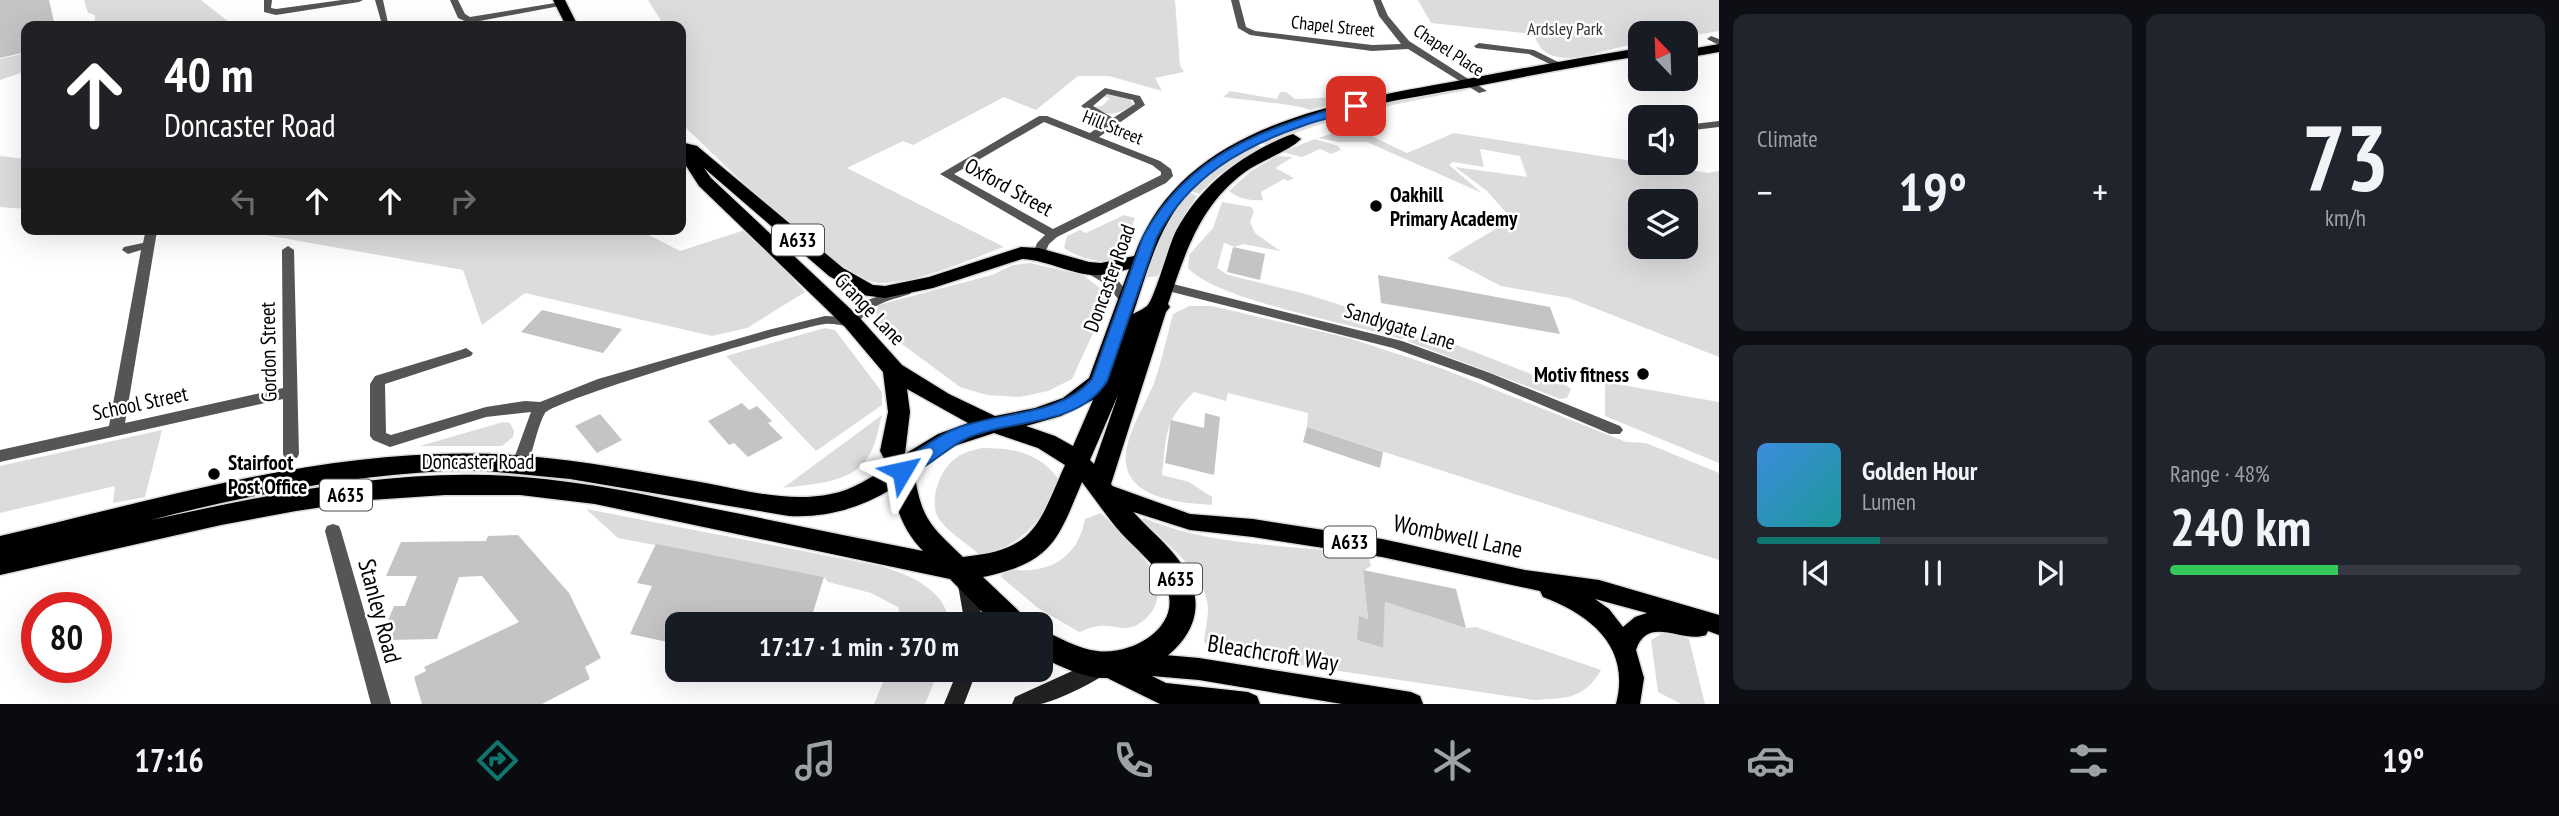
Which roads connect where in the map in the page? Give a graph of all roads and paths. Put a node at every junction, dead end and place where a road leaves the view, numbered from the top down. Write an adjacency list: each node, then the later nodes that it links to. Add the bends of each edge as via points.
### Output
1 (268, 0): 8 (street, via 267,10 276,12)
2 (359, 0): 8 (street)
3 (379, 0): 9 (street)
4 (454, 0): 10 (street)
5 (1235, 0): 15 (street, Chapel Street, via 1242,28 1253,33 1372,48)
6 (1377, 0): 15 (street, Chapel Place, via 1385,20)
7 (560, 2): 11 (street); 12 (highway)
8 (310, 4)
9 (386, 21)
10 (466, 21)
11 (477, 21)
12 (570, 21)
13 (1717, 41): 14 (highway); 17 (highway)
14 (1698, 42)
15 (1410, 46): 21 (street, Chapel Place)
16 (1479, 46): 20 (street, via 1531,52)
17 (1698, 49)
18 (1628, 54): 20 (highway, Doncaster Road / A635)
19 (1628, 64): 21 (highway, Doncaster Road / A635)
20 (1561, 66): 21 (highway, Doncaster Road / A635)
21 (1476, 87): 35 (highway, Doncaster Road / A635, via 1344,109 1235,149 1198,174 1174,200 1150,237); 38 (highway, Doncaster Road / A635, via 1357,118 1287,141 1250,160 1201,205 1183,234)
22 (1113, 122): 22 (street, via 1090,110 1088,103 1105,91 1137,98 1140,105); 25 (street)
23 (1719, 124): 24 (street)
24 (1698, 126)
25 (1092, 137): 28 (street, Hill Street, via 1156,163); 29 (street, Hill Street, via 1043,118)
26 (686, 148): 37 (highway, A633, via 862,288 886,292)
27 (686, 152): 40 (highway, Grange Lane / A633, via 705,181)
28 (1167, 172): 30 (street, Doncaster Road, via 1161,181)
29 (946, 174): 30 (street, Oxford Street)
30 (1054, 234): 34 (street, Doncaster Road)
31 (150, 238): 32 (street); 47 (street)
32 (128, 250)
33 (288, 250): 44 (street, Gordon Street)
34 (1039, 254): 36 (highway, A633); 37 (highway, A633, via 1021,253)
35 (1143, 260): 36 (highway, A633); 39 (highway, Doncaster Road / A635)
36 (1088, 268): 39 (street, via 1112,282)
37 (933, 282): 40 (street, via 864,305)
38 (1162, 296): 41 (highway, via 1149,287); 48 (street, Sandygate Lane, via 1407,347); 51 (highway, via 1139,319); 54 (highway, Doncaster Road / A635)
39 (1127, 301): 41 (highway, Doncaster Road / A635)
40 (852, 322): 43 (highway, Grange Lane / A633); 45 (street, Doncaster Road, via 809,324 641,371)
41 (1119, 324): 46 (highway, Doncaster Road / A635, via 1099,381 1089,393 1064,406)
42 (466, 354): 45 (street, Doncaster Road, via 380,380 378,436 390,441 503,408)
43 (894, 370): 46 (highway, A633, via 950,405); 53 (highway, Grange Lane, via 898,412 892,451)
44 (290, 392): 47 (street, School Street); 49 (street, Gordon Street)
45 (543, 407): 52 (street, Doncaster Road)
46 (993, 424): 51 (highway, A635, via 1042,438); 53 (highway, A635, via 946,440)
47 (116, 430): 50 (street, School Street)
48 (1615, 430)
49 (291, 454)
50 (0, 456)
51 (1077, 462): 54 (highway, A635); 58 (highway, via 1048,532 1036,545 1019,556)
52 (520, 464): 53 (highway, Doncaster Road / A635, via 802,507 852,498); 56 (highway, Doncaster Road / A635, via 433,462 308,476)
53 (902, 471): 58 (highway, via 908,508 924,536)
54 (1102, 488): 59 (main road, Wombwell Lane / A633, via 1189,523 1368,545); 66 (highway, A635, via 1173,573 1181,594 1178,623 1169,640 1153,652)
55 (333, 531): 69 (street, Stanley Road)
56 (0, 547)
57 (0, 564): 58 (highway, Doncaster Road / A635, via 325,498 401,488 496,484 595,494)
58 (960, 573): 60 (main road); 61 (highway)
59 (1525, 579): 62 (main road, Wombwell Lane / A633, via 1599,590); 65 (main road, A633, via 1592,609)
60 (970, 612)
61 (1000, 612)
62 (1719, 625)
63 (1719, 632): 65 (main road, via 1654,620 1633,631)
64 (1053, 649): 66 (highway, via 1074,659)
65 (1625, 652): 68 (main road, A633)
66 (1115, 664): 71 (main road); 72 (main road, via 1164,694); 73 (main road, Bleachcroft Way, via 1199,669)
67 (963, 682): 70 (main road)
68 (1633, 700)
69 (381, 704)
70 (954, 704)
71 (1022, 704)
72 (1248, 704)
73 (1411, 704)

